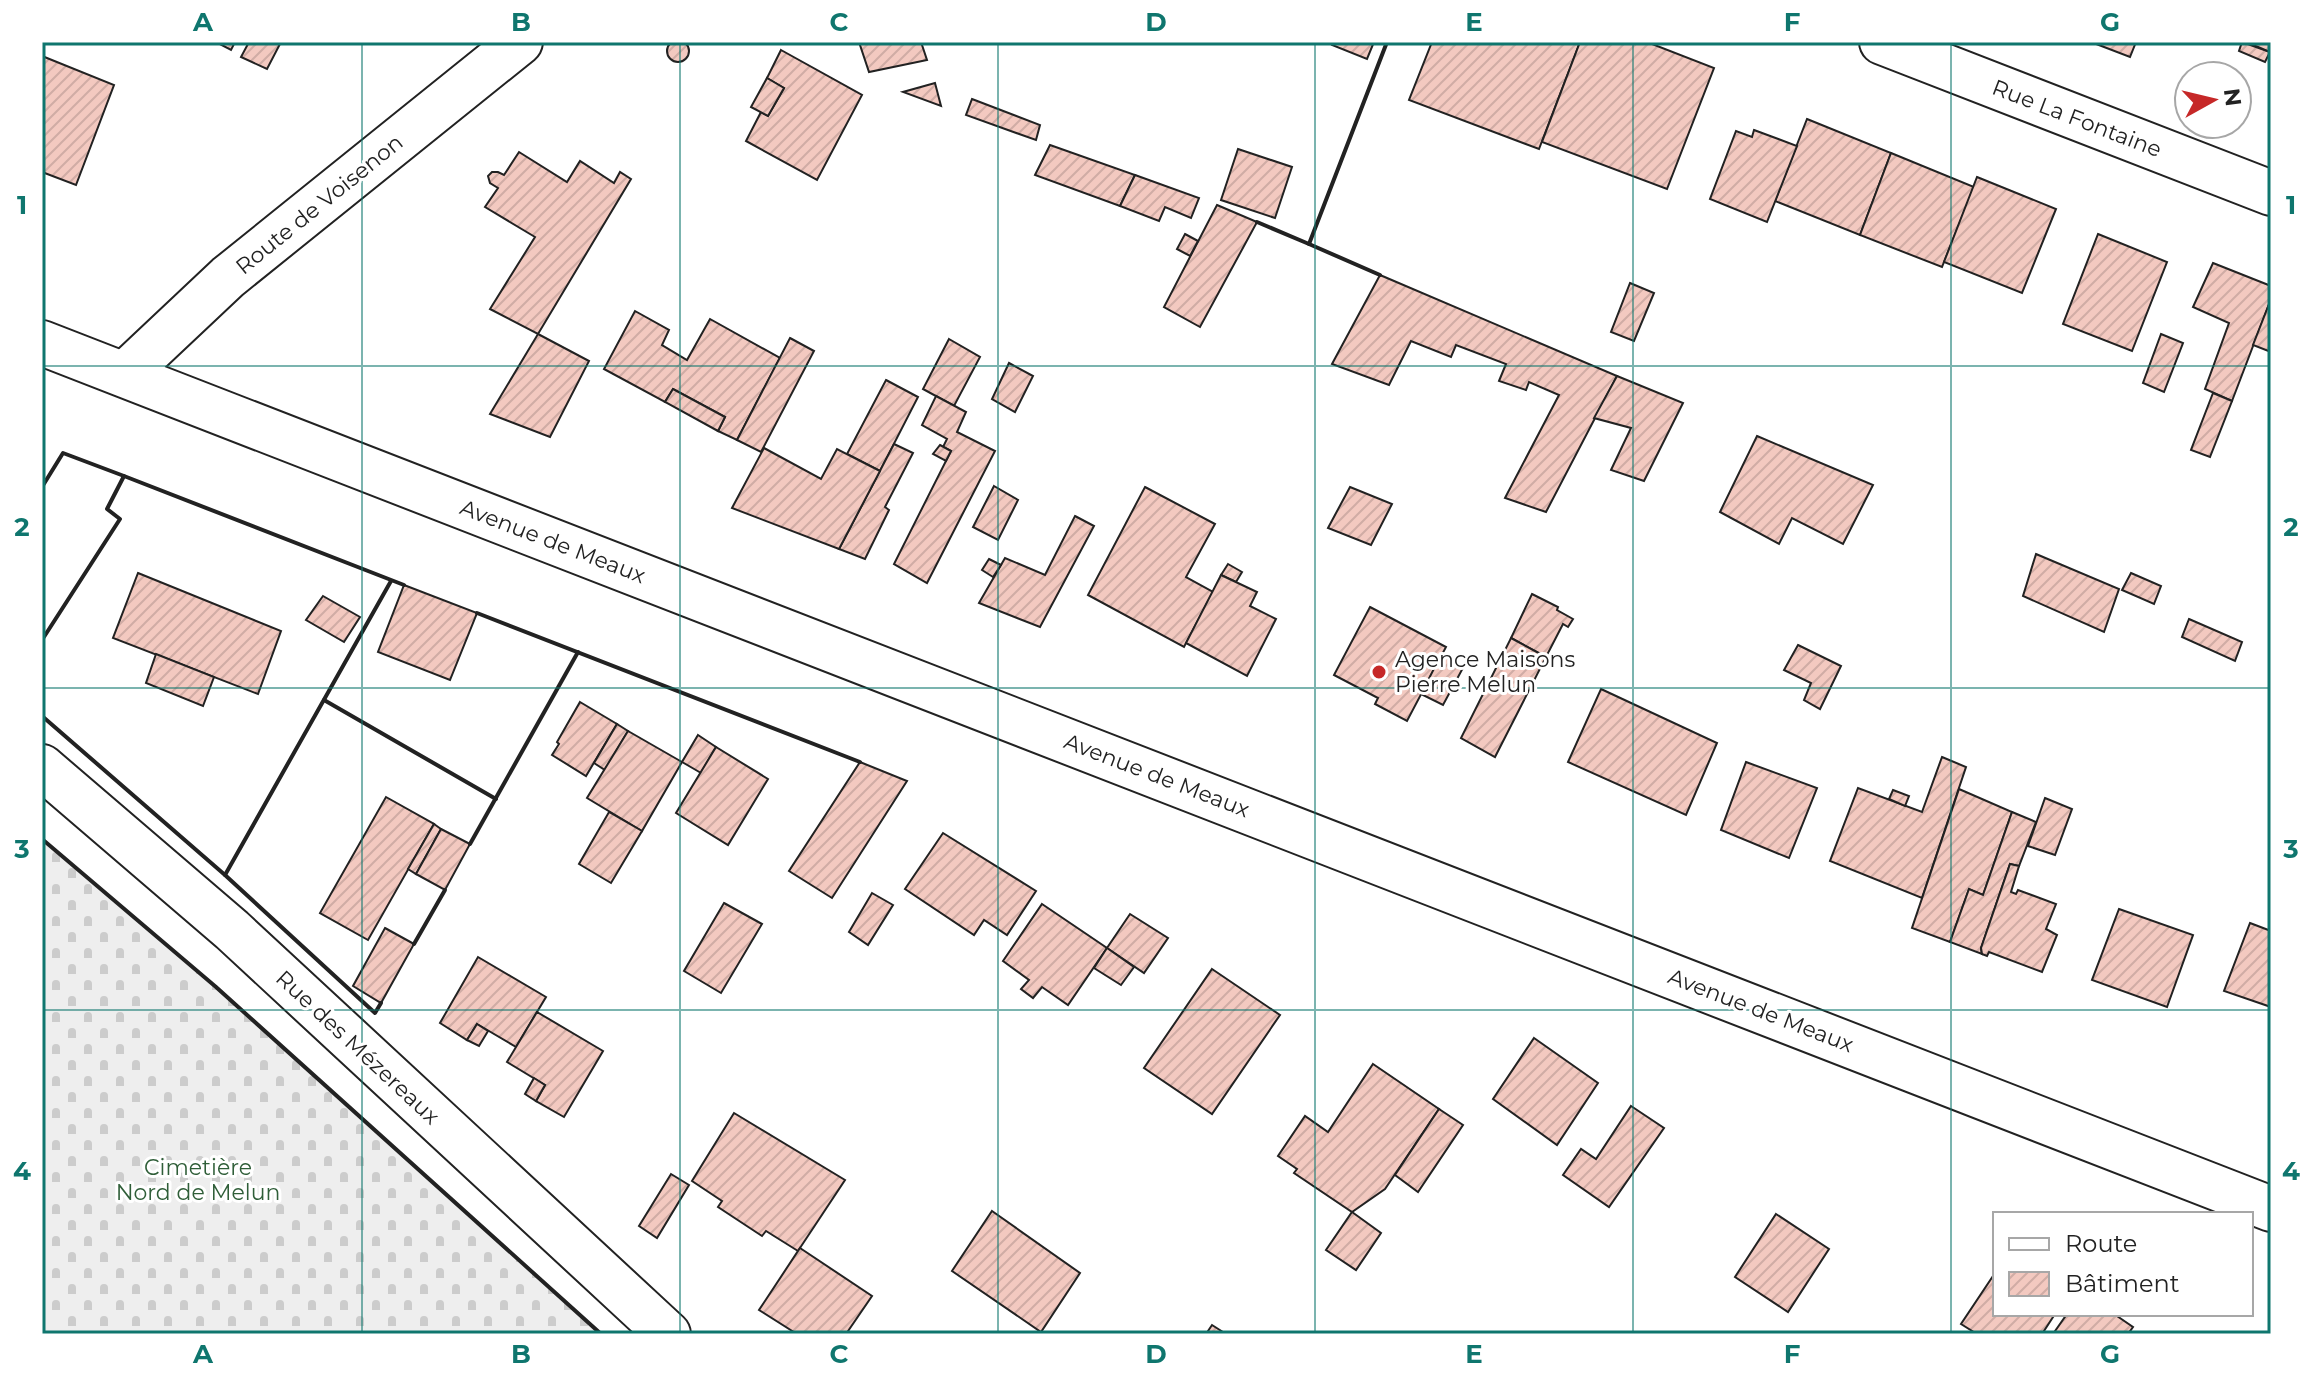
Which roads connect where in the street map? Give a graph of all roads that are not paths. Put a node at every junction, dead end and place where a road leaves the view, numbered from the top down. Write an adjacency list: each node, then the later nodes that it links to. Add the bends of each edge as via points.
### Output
1 (520, 42): 5 (main road, Route de Voisenon, via 228,277)
2 (1882, 42): 3 (main road, Rue La Fontaine)
3 (2271, 193)
4 (42, 343): 5 (main road, Avenue de Meaux)
5 (125, 374): 7 (main road, Avenue de Meaux)
6 (42, 767): 8 (main road, Rue des Mézereaux, via 232,930)
7 (2271, 1209)
8 (668, 1334)

